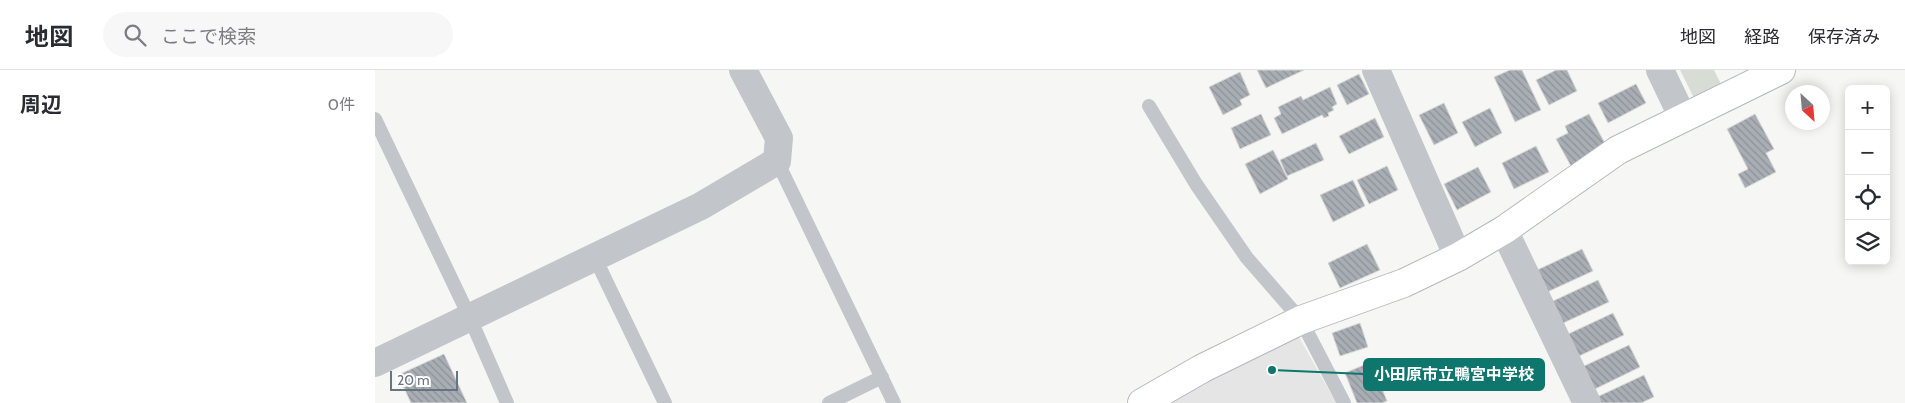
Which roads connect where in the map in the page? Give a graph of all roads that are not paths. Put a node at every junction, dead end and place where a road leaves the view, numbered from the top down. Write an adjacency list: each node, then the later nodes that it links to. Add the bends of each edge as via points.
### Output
1 (743, 70): 8 (street, via 779,138)
2 (1376, 70): 11 (street)
3 (1660, 70): 6 (street)
4 (1781, 70): 6 (street)
5 (1149, 106): 13 (lane, via 1196,184 1247,258)
6 (1683, 118): 9 (street, via 1618,150)
7 (375, 119): 12 (lane)
8 (777, 161): 10 (street, via 701,206); 15 (lane)
9 (1504, 230): 11 (street); 22 (street)
10 (595, 258): 12 (street); 17 (lane)
11 (1458, 258): 13 (street, via 1404,283)
12 (470, 318): 14 (street); 16 (lane)
13 (1301, 320): 20 (street, via 1203,368); 21 (lane)
14 (375, 363)
15 (882, 377): 18 (lane); 19 (lane)
16 (507, 403)
17 (665, 403)
18 (829, 403)
19 (893, 403)
20 (1142, 403)
21 (1344, 403)
22 (1587, 403)

